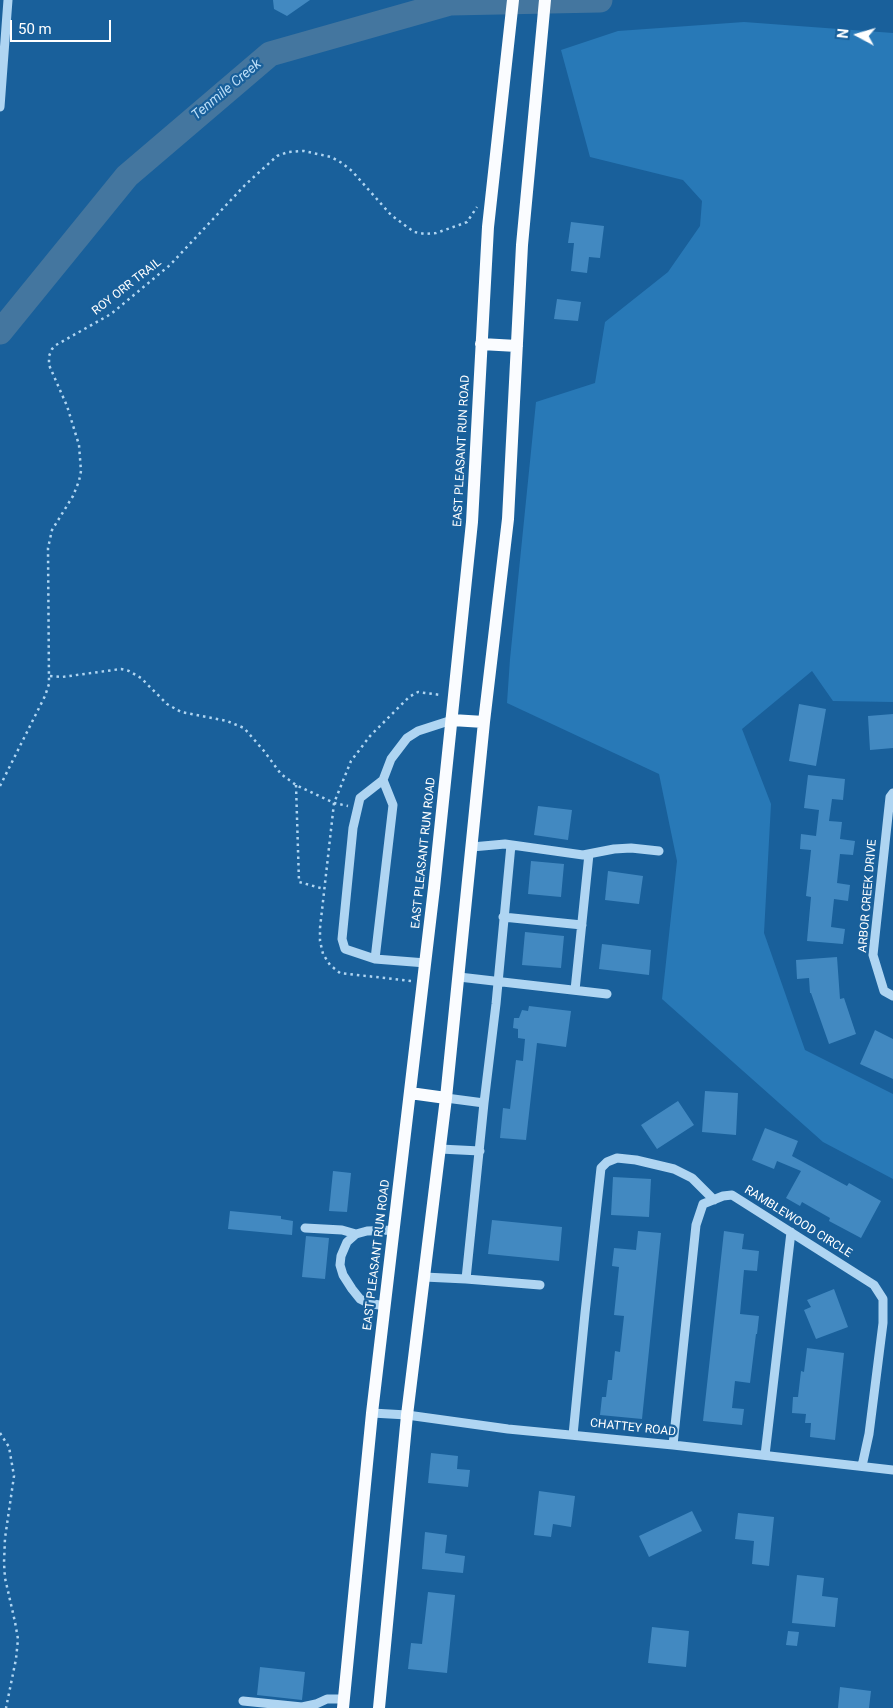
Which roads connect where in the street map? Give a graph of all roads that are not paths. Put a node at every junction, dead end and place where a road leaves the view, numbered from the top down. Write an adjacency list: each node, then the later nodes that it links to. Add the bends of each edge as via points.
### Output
1 (8, 0): 4 (street)
2 (513, 0): 5 (main road, EAST PLEASANT RUN ROAD, via 488,228)
3 (545, 0): 6 (main road)
4 (0, 107)
5 (481, 344): 6 (main road); 7 (main road, EAST PLEASANT RUN ROAD, via 472,522)
6 (516, 346): 8 (main road, via 508,519)
7 (452, 720): 8 (main road); 9 (street, via 407,738 391,759); 18 (main road, EAST PLEASANT RUN ROAD)
8 (484, 722): 12 (main road)
9 (383, 780): 17 (street, via 393,804); 17 (street, via 360,798 357,808 342,939 345,949)
10 (893, 794): 23 (street, ARBOR CREEK DRIVE, via 890,796 873,955 884,991)
11 (511, 845): 12 (street); 14 (street); 15 (street)
12 (472, 847): 19 (main road)
13 (659, 851): 14 (street, via 631,848)
14 (589, 854): 16 (street)
15 (504, 917): 16 (street); 20 (street)
16 (582, 925): 21 (street)
17 (375, 958): 18 (street)
18 (426, 963): 24 (main road, EAST PLEASANT RUN ROAD)
19 (459, 977): 20 (street); 25 (main road)
20 (497, 981): 21 (street); 26 (street)
21 (575, 990): 22 (street)
22 (606, 994)
23 (893, 996)
24 (410, 1093): 25 (main road); 31 (main road, EAST PLEASANT RUN ROAD)
25 (446, 1098): 26 (street); 27 (main road)
26 (484, 1103): 28 (street)
27 (440, 1149): 28 (street); 34 (main road)
28 (480, 1151): 35 (street)
29 (714, 1200): 32 (street, RAMBLEWOOD CIRCLE, via 732,1195); 40 (street, via 692,1178 674,1169 617,1158 601,1168); 41 (street, via 703,1204 696,1225)
30 (305, 1228): 33 (street)
31 (394, 1230): 33 (street); 37 (main road, EAST PLEASANT RUN ROAD)
32 (791, 1232): 42 (street); 43 (street, RAMBLEWOOD CIRCLE, via 874,1285 883,1299 883,1323)
33 (356, 1234): 37 (street, via 347,1242 341,1256 343,1275 360,1299 368,1304)
34 (424, 1277): 35 (street); 39 (main road)
35 (466, 1279): 36 (street)
36 (540, 1285)
37 (384, 1306): 38 (main road, EAST PLEASANT RUN ROAD)
38 (372, 1413): 39 (street, CHATTEY ROAD); 46 (main road, EAST PLEASANT RUN ROAD)
39 (407, 1415): 40 (street, CHATTEY ROAD); 47 (main road)
40 (573, 1435): 41 (street, CHATTEY ROAD)
41 (672, 1445): 42 (street, CHATTEY ROAD)
42 (765, 1455): 43 (street, CHATTEY ROAD)
43 (862, 1466): 44 (street, CHATTEY ROAD)
44 (893, 1470)
45 (243, 1701): 46 (street, via 302,1707 327,1699)
46 (343, 1704)
47 (379, 1708)

